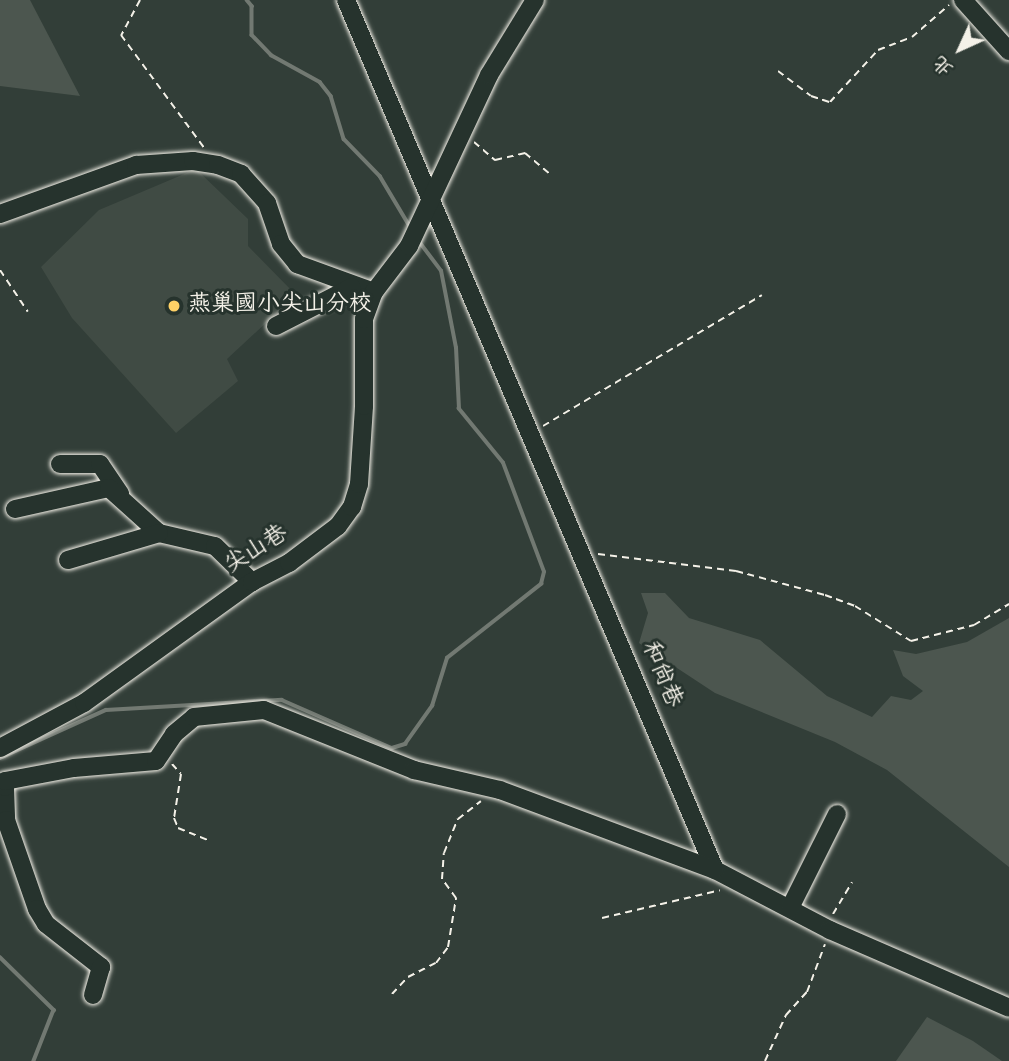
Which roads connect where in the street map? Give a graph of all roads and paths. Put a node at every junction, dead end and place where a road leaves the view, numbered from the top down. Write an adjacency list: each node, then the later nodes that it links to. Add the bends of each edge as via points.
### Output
1 (140, 0): 9 (path, via 121,35 203,143)
2 (346, 0): 11 (street, 和尚巷)
3 (535, 0): 8 (street, 尖山巷, via 489,75)
4 (956, 0): 7 (path, via 912,37 878,50 830,102 811,96)
5 (963, 0): 6 (street)
6 (1009, 51)
7 (778, 71)
8 (462, 132): 10 (path, via 495,160 525,153); 11 (street, 尖山巷)
9 (208, 163): 12 (street, via 136,166); 14 (street, via 242,174 267,203 281,244 297,264)
10 (549, 173)
11 (430, 202): 15 (street, 尖山巷, via 414,235); 19 (street, 和尚巷)
12 (0, 214)
13 (0, 270): 17 (path)
14 (352, 287): 15 (street); 18 (street)
15 (374, 292): 26 (street, 尖山巷, via 364,319 364,406 359,484 352,507 338,526 289,563)
16 (762, 295): 19 (path)
17 (28, 312)
18 (276, 326)
19 (530, 433): 24 (street, 和尚巷)
20 (60, 464): 21 (street, via 100,464)
21 (120, 494): 22 (street, via 109,488); 23 (street)
22 (15, 509)
23 (159, 533): 25 (street); 26 (street, via 215,545)
24 (583, 553): 27 (path, via 736,571 800,588 855,606 911,641 974,625); 34 (street, 和尚巷)
25 (68, 560)
26 (252, 583): 28 (street, 尖山巷, via 84,703)
27 (1009, 604)
28 (0, 748)
29 (162, 758): 30 (street, via 74,768 5,781); 31 (street, via 174,734 194,717 264,710 414,770); 33 (path, via 178,766 181,774 174,818 178,828)
30 (2, 787): 41 (street, via 6,820 37,909 46,924 101,967)
31 (500, 790): 34 (street); 40 (path, via 458,819 444,853 442,879 456,898 448,947 436,963 408,977)
32 (837, 814): 37 (street)
33 (211, 841)
34 (715, 870): 35 (street)
35 (732, 879): 37 (street); 38 (path, via 702,896)
36 (852, 881): 39 (path)
37 (790, 908): 39 (street)
38 (602, 918)
39 (827, 929): 42 (street); 43 (path, via 807,992 786,1015)
40 (391, 994)
41 (93, 995)
42 (1009, 1007)
43 (765, 1061)

